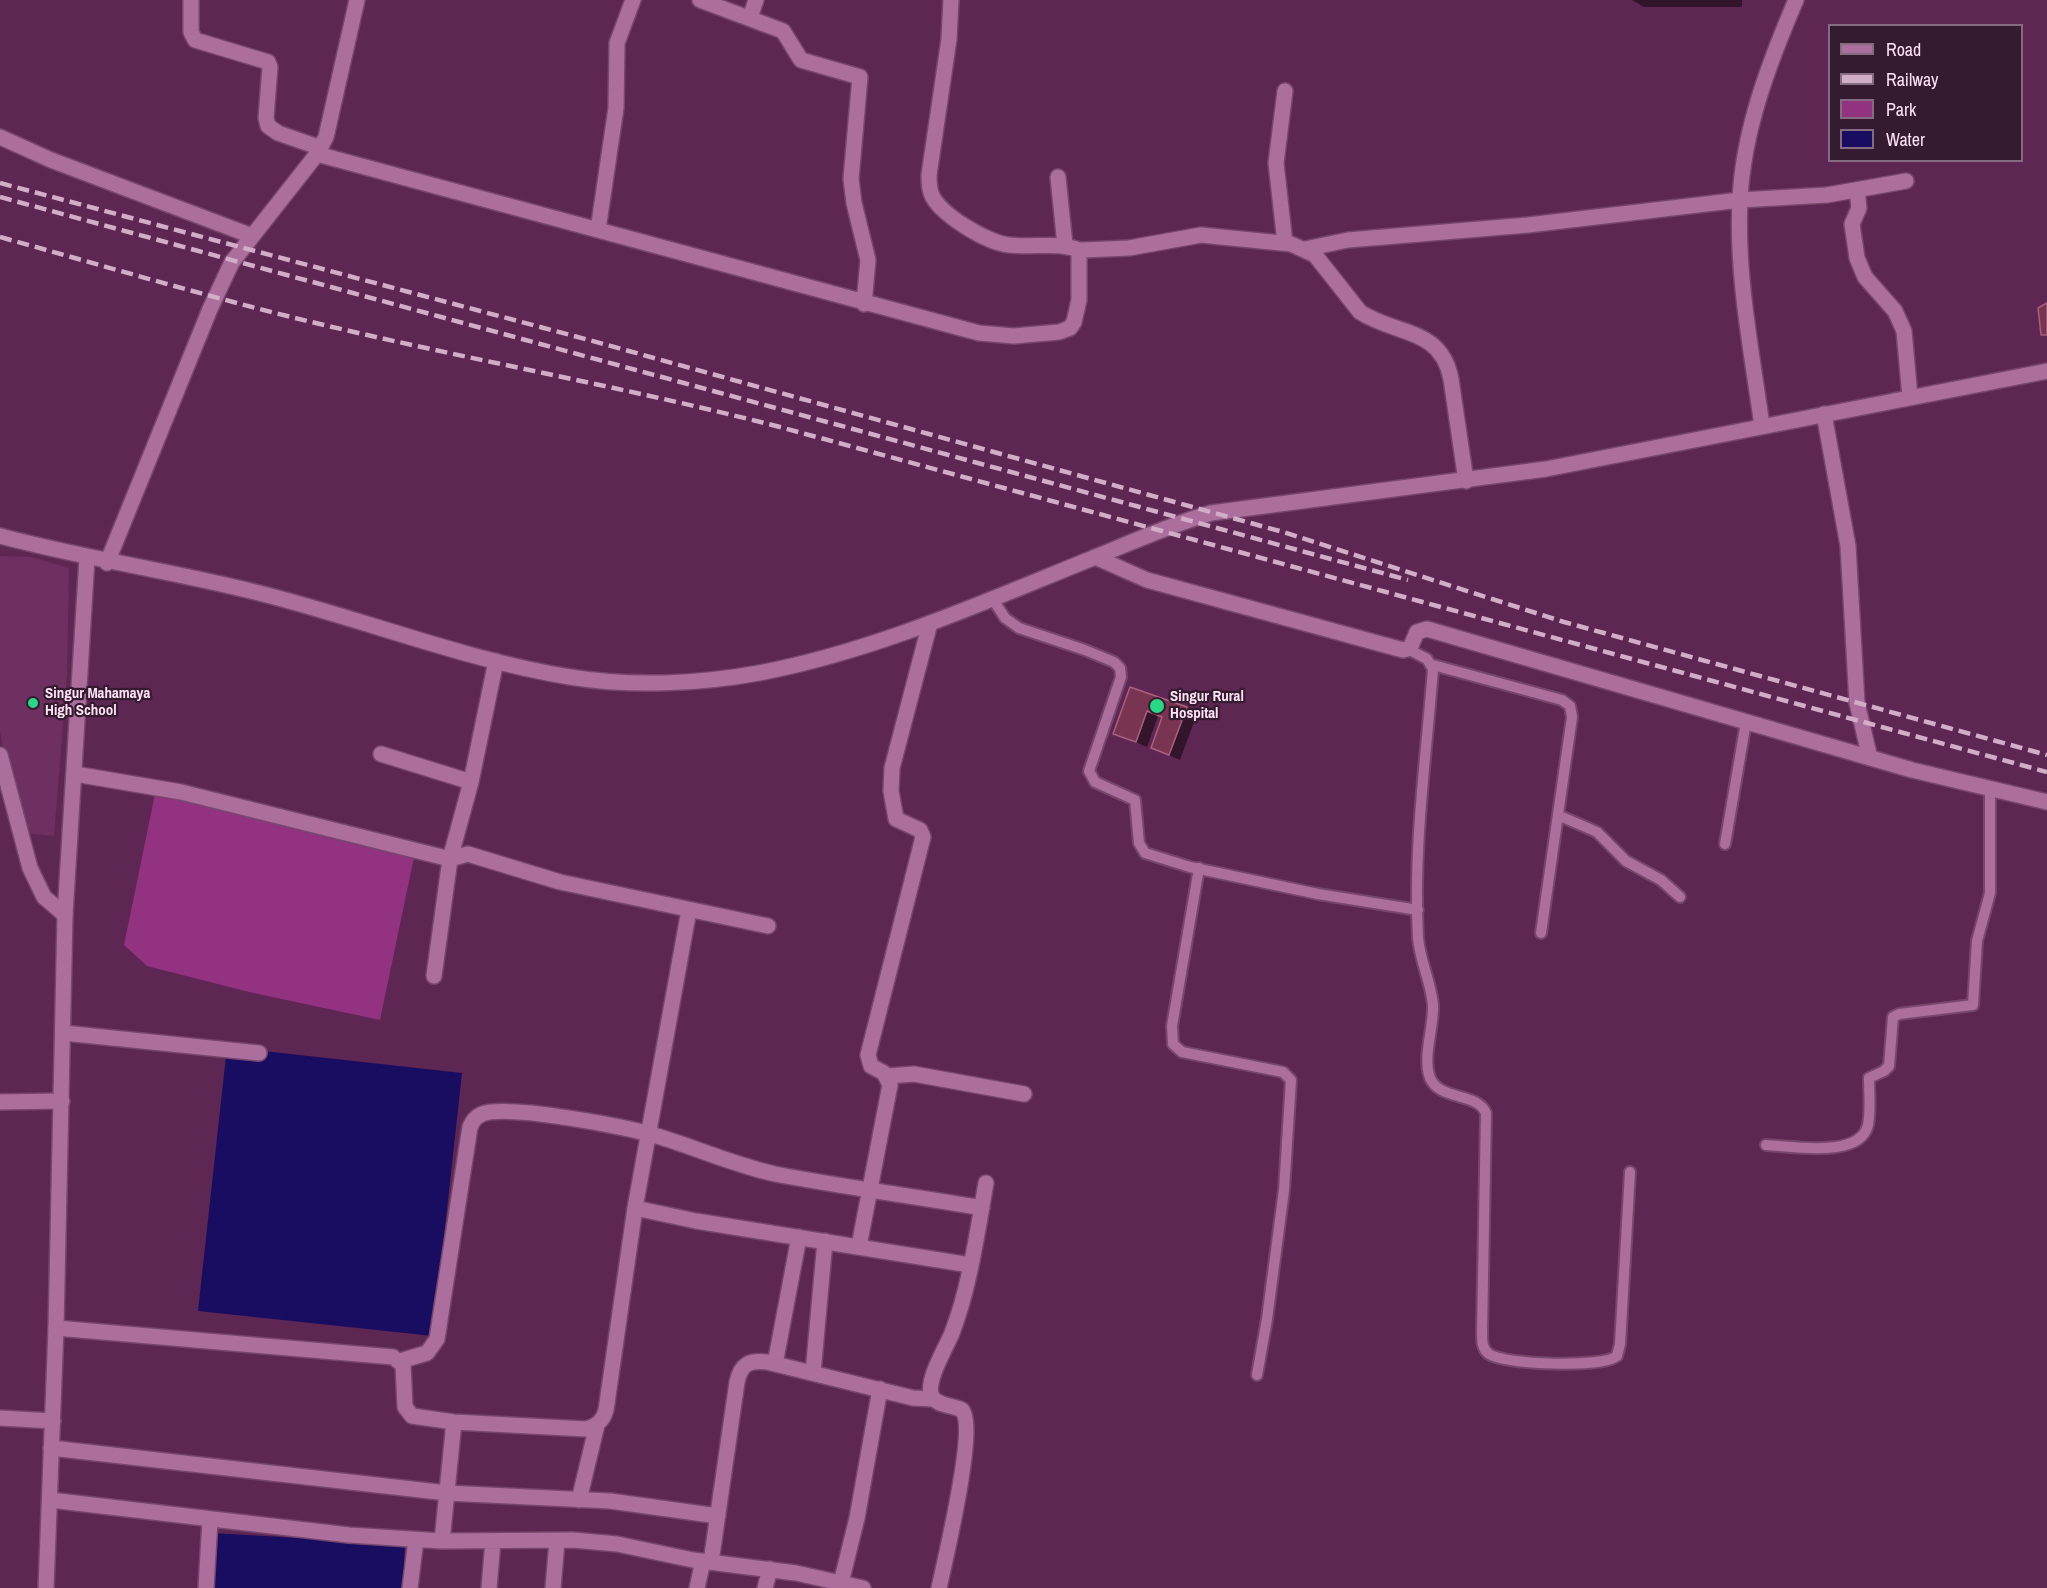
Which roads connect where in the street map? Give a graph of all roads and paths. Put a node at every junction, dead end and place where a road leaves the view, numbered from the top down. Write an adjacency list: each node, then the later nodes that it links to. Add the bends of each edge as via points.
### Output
1 (191, 0): 11 (street, via 191,32 195,40 268,62 268,126)
2 (357, 0): 11 (street, via 332,114)
3 (633, 0): 16 (street, via 617,43 616,108)
4 (700, 0): 8 (street)
5 (756, 0): 8 (street)
6 (951, 0): 19 (street, via 929,174 931,193 956,219 999,243)
7 (1796, 0): 15 (street, via 1764,78)
8 (750, 18): 22 (street, via 783,31 801,60 860,77 851,179 868,260)
9 (1285, 91): 18 (street, via 1276,163)
10 (0, 137): 17 (street)
11 (319, 151): 16 (street); 17 (street)
12 (1058, 177): 19 (street)
13 (1906, 181): 14 (street)
14 (1857, 190): 15 (street, via 1803,198); 24 (street, via 1859,208 1852,224 1857,258 1865,277 1895,311 1904,332)
15 (1740, 200): 20 (street, via 1528,225 1327,242); 26 (street, via 1748,326)
16 (598, 230): 22 (street)
17 (252, 236): 31 (street, via 232,262 210,309)
18 (1285, 243): 20 (street); 21 (street, via 1202,235 1129,248)
19 (1065, 245): 21 (street)
20 (1305, 249): 27 (street, via 1315,255 1360,312 1424,338 1440,350 1450,373)
21 (1082, 250): 22 (street, via 1077,312 1065,331 997,335)
22 (864, 304)
23 (2047, 371): 24 (street)
24 (1910, 397): 25 (street)
25 (1824, 414): 26 (street); 40 (street, via 1848,546 1857,703)
26 (1762, 426): 27 (street)
27 (1467, 481): 29 (street, via 1211,513)
28 (0, 536): 30 (street)
29 (1095, 557): 32 (street); 34 (street, via 1148,580)
30 (87, 558): 31 (street); 41 (street)
31 (107, 562): 35 (street, via 256,592)
32 (992, 598): 33 (street); 48 (lane, via 1005,618 1019,628 1118,664 1121,677 1090,776 1135,800 1139,843 1144,852)
33 (930, 623): 35 (street, via 813,661 702,681 587,680); 58 (street, via 892,768 891,798 896,819 920,830 923,837 868,1055 871,1066)
34 (1408, 649): 36 (lane); 37 (street, via 1417,632 1427,629)
35 (496, 661): 42 (street)
36 (1433, 665): 45 (lane, via 1562,700 1570,706); 50 (lane, via 1418,845)
37 (1746, 722): 40 (street); 46 (lane)
38 (381, 754): 42 (street)
39 (0, 755): 52 (street, via 30,868 44,897)
40 (1870, 758): 43 (street)
41 (75, 774): 47 (street, via 181,792); 52 (street)
42 (471, 782): 47 (street)
43 (1990, 789): 44 (street); 63 (lane, via 1990,893 1978,934 1974,1005 1893,1017 1889,1066 1869,1078 1868,1125 1854,1143 1825,1148)
44 (2047, 802)
45 (1560, 816): 49 (lane, via 1597,832 1626,861 1660,880); 54 (lane)
46 (1725, 844)
47 (450, 859): 51 (street, via 468,854 560,882); 55 (street)
48 (1198, 868): 50 (lane, via 1354,901); 77 (lane, via 1172,1026 1173,1044 1182,1052 1283,1072 1291,1080 1284,1190)
49 (1680, 897)
50 (1418, 909): 64 (lane, via 1419,947 1433,1005 1429,1074 1436,1087 1479,1104 1486,1113 1482,1333 1488,1354 1515,1362 1602,1363 1617,1356)
51 (689, 910): 53 (street); 62 (street)
52 (65, 915): 56 (street)
53 (768, 926)
54 (1541, 933)
55 (434, 976)
56 (64, 1033): 57 (street); 60 (street)
57 (259, 1053)
58 (888, 1076): 59 (street, via 908,1073); 66 (street, via 890,1085)
59 (1024, 1094)
60 (62, 1101): 61 (street); 73 (street)
61 (0, 1102)
62 (649, 1134): 66 (street, via 754,1169); 67 (street); 74 (street, via 575,1119 523,1114 490,1112 474,1119 437,1339 427,1353)
63 (1766, 1145)
64 (1630, 1172)
65 (986, 1183): 68 (street)
66 (869, 1189): 68 (street); 71 (street)
67 (635, 1208): 69 (street); 83 (street, via 606,1410)
68 (982, 1208): 72 (street)
69 (799, 1237): 70 (street); 75 (street)
70 (825, 1241): 71 (street); 76 (street)
71 (859, 1246): 72 (street)
72 (970, 1264): 79 (street, via 958,1316 931,1386)
73 (56, 1328): 74 (street, via 393,1357); 81 (street)
74 (400, 1361): 82 (street, via 406,1411 412,1416)
75 (775, 1364): 76 (street); 88 (street, via 752,1362 742,1367 739,1374)
76 (813, 1373): 78 (street)
77 (1257, 1375)
78 (880, 1389): 79 (street); 96 (street)
79 (933, 1399): 105 (street, via 962,1410 968,1424)
80 (0, 1418): 81 (street)
81 (53, 1421): 84 (street)
82 (454, 1422): 83 (street, via 586,1429); 85 (street)
83 (597, 1425): 87 (street)
84 (51, 1448): 85 (street); 86 (street)
85 (447, 1493): 87 (street); 91 (street)
86 (50, 1500): 89 (street); 97 (street)
87 (579, 1500): 88 (street)
88 (718, 1516): 94 (street)
89 (210, 1520): 90 (street); 98 (street)
90 (416, 1540): 91 (street); 99 (street)
91 (442, 1541): 92 (street)
92 (493, 1541): 93 (street); 100 (street)
93 (557, 1541): 94 (street, via 617,1544); 101 (street)
94 (707, 1562): 95 (street); 102 (street)
95 (770, 1569): 96 (street); 103 (street)
96 (841, 1583): 104 (street)
97 (46, 1588)
98 (206, 1588)
99 (410, 1588)
100 (489, 1588)
101 (553, 1588)
102 (697, 1588)
103 (765, 1588)
104 (863, 1588)
105 (939, 1588)

